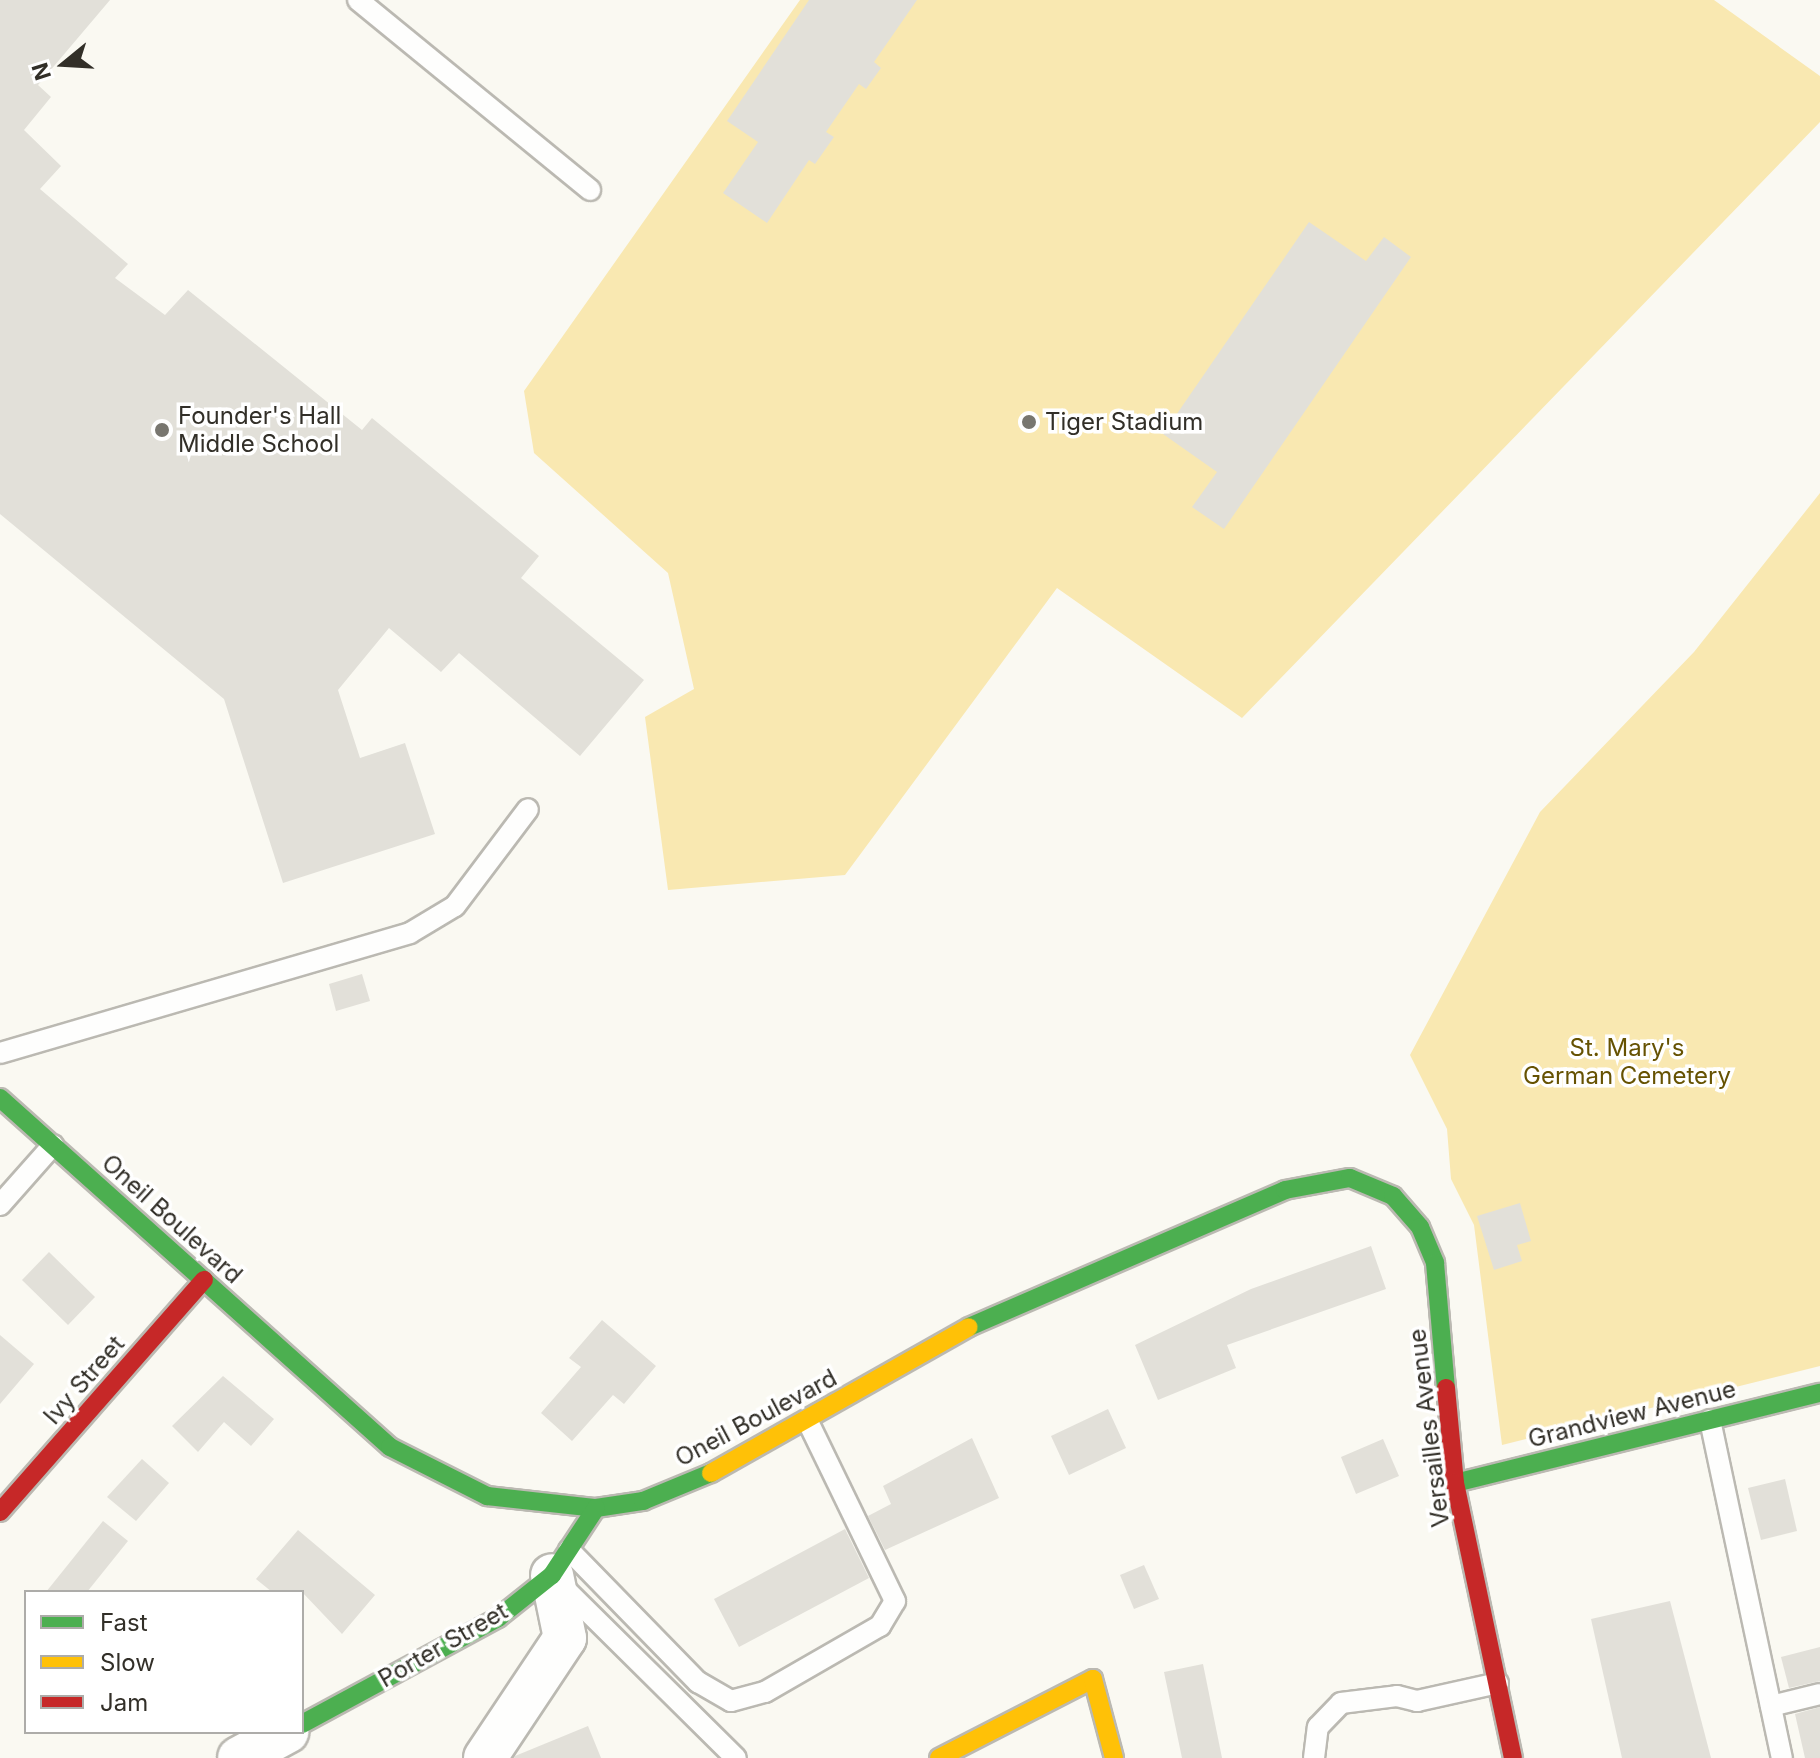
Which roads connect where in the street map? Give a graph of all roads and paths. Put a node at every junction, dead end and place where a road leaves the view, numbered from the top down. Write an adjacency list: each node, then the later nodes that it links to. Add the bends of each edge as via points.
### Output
1 (358, 0): 2 (lane)
2 (590, 190)
3 (528, 809): 4 (lane, via 455,906 410,933)
4 (0, 1053)
5 (0, 1098): 6 (street, Oneil Boulevard)
6 (53, 1145): 8 (lane); 9 (street, Oneil Boulevard)
7 (1393, 1196): 11 (street, Oneil Boulevard, via 1350,1178 1285,1190 988,1316); 13 (street, Versailles Avenue, via 1420,1227 1435,1263)
8 (0, 1205)
9 (204, 1280): 14 (street, Oneil Boulevard, via 390,1447 487,1496); 15 (street, Ivy Street)
10 (1820, 1393): 12 (street, Grandview Avenue)
11 (807, 1420): 14 (street, Oneil Boulevard, via 707,1476 643,1501); 16 (lane, via 895,1601 880,1626 765,1692 731,1701 698,1682)
12 (1710, 1420): 13 (street, Grandview Avenue); 19 (lane)
13 (1455, 1483): 17 (street, Versailles Avenue)
14 (596, 1508): 16 (street, Porter Street)
15 (0, 1512)
16 (560, 1562): 20 (street, Porter Street, via 498,1618); 23 (street, via 565,1638); 24 (lane)
17 (1498, 1683): 27 (lane, via 1417,1701 1397,1696 1341,1703 1318,1727); 28 (street, Versailles Avenue)
18 (1820, 1694): 19 (lane)
19 (1771, 1706): 29 (lane)
20 (304, 1723)
21 (283, 1734): 22 (street)
22 (239, 1758)
23 (485, 1758)
24 (736, 1758)
25 (939, 1758): 26 (street, via 1093,1679)
26 (1114, 1758)
27 (1314, 1758)
28 (1513, 1758)
29 (1782, 1758)

